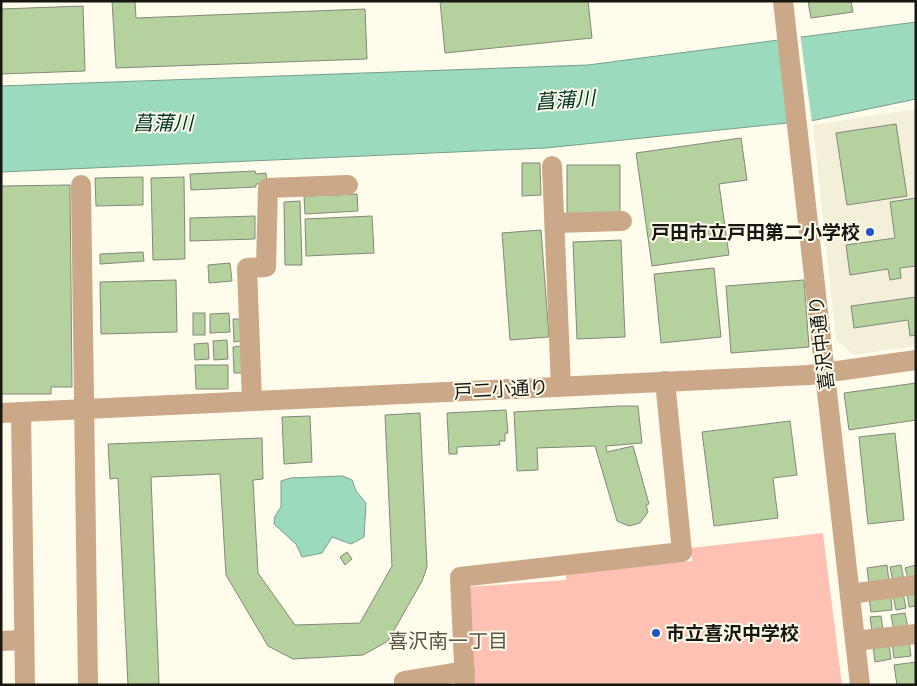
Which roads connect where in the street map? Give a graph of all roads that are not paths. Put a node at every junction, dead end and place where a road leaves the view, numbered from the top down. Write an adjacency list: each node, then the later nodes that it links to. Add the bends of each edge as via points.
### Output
1 (783, 1): 8 (street, 喜沢中通り)
2 (552, 166): 6 (street)
3 (81, 185): 12 (street)
4 (348, 185): 11 (street, via 268,188 266,267 247,268)
5 (622, 221): 6 (street)
6 (556, 224): 10 (street)
7 (916, 360): 8 (street, 戸二小通り)
8 (825, 373): 9 (street, 戸二小通り); 15 (street, 喜沢中通り)
9 (666, 381): 10 (street, 戸二小通り); 20 (street, via 682,552 460,577)
10 (561, 386): 11 (street, 戸二小通り)
11 (252, 401): 12 (street, 戸二小通り)
12 (85, 409): 13 (street, 戸二小通り); 22 (street)
13 (11, 413): 17 (street)
14 (916, 585): 15 (street)
15 (850, 594): 19 (street, 喜沢中通り)
16 (916, 634): 19 (street)
17 (24, 640): 18 (street); 21 (street)
18 (1, 641)
19 (855, 641): 24 (street, 喜沢中通り)
20 (465, 678): 23 (street, via 404,681)
21 (25, 685)
22 (88, 685)
23 (404, 685)
24 (860, 685)

